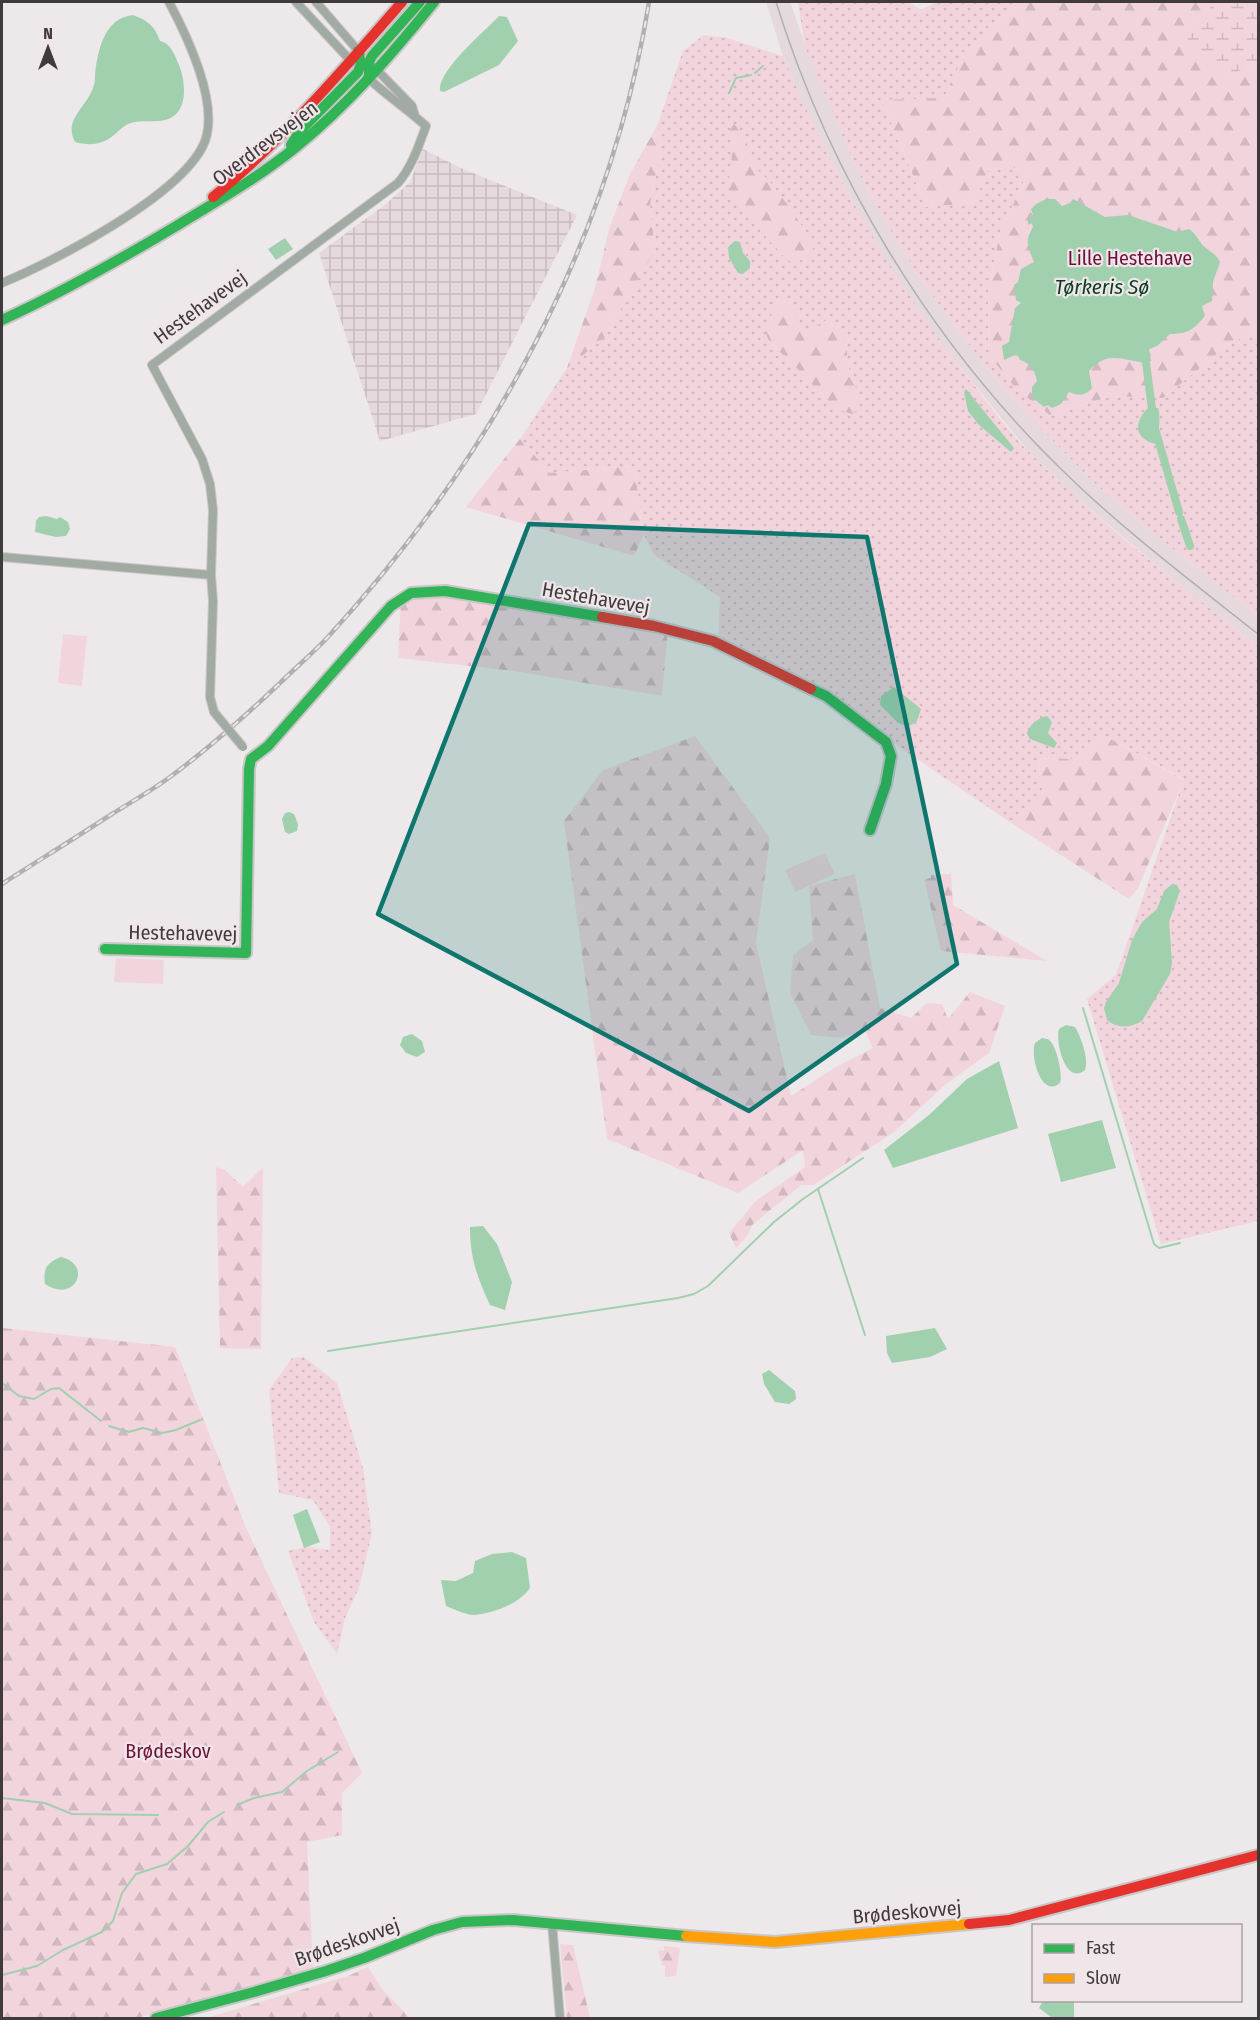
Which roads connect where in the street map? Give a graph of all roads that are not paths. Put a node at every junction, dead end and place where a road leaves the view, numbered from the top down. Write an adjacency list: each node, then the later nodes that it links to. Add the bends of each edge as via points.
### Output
1 (169, 2): 15 (street, via 203,85 209,117 205,141 175,181 115,225)
2 (297, 2): 8 (street)
3 (316, 2): 7 (street)
4 (402, 2): 7 (street, Overdrevsvejen)
5 (420, 2): 9 (street, via 372,56)
6 (434, 2): 9 (street)
7 (358, 51): 8 (street, Overdrevsvejen); 9 (street); 10 (street)
8 (351, 60): 10 (street); 14 (street, Overdrevsvejen, via 240,175)
9 (373, 66): 11 (street); 12 (street, via 412,106)
10 (360, 69): 11 (street); 13 (street, via 300,131)
11 (369, 79): 12 (street); 13 (street, Overdrevsvejen)
12 (415, 116): 18 (street, Hestehavevej, via 426,126 398,183 152,365 202,459 210,484)
13 (283, 157): 14 (street, Overdrevsvejen)
14 (176, 225): 16 (street, Overdrevsvejen, via 100,272)
15 (2, 283)
16 (2, 320)
17 (2, 557): 18 (street)
18 (211, 575): 19 (street, Hestehavevej, bridge, via 213,712)
19 (251, 759): 20 (street, Hestehavevej, via 268,746 391,606 411,593 445,591 654,626 713,640 826,696 886,742 891,756); 21 (street, Hestehavevej, via 246,953)
20 (870, 830)
21 (105, 949)
22 (1258, 1855): 23 (street, Brødeskovvej, via 1009,1920 982,1923 775,1942)
23 (552, 1923): 24 (street, Brødeskovvej, via 494,1919 461,1922 325,1971); 25 (street)
24 (156, 2019)
25 (560, 2019)

